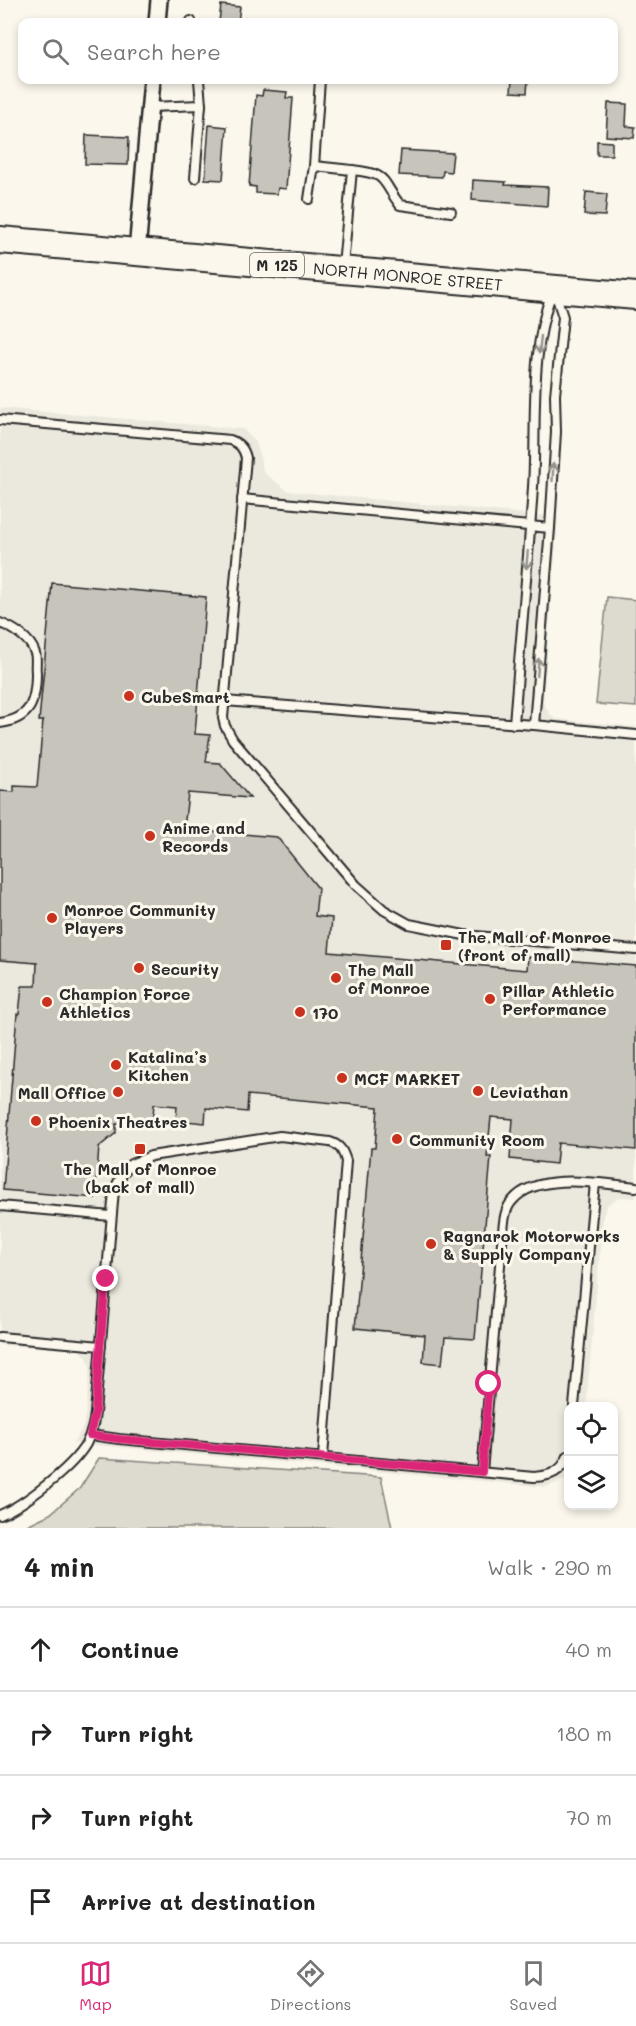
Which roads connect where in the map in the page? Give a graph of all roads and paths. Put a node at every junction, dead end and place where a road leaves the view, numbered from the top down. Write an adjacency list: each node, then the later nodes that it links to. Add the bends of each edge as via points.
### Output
1 (159, 0): 2 (street)
2 (158, 18)
3 (152, 84): 7 (street)
4 (199, 84): 6 (lane)
5 (320, 84): 8 (lane)
6 (201, 105): 7 (lane); 10 (lane)
7 (150, 107): 14 (street)
8 (314, 166): 9 (lane); 11 (lane)
9 (352, 170): 12 (lane, via 373,172 384,178 400,205); 15 (lane)
10 (195, 178)
11 (309, 199)
12 (451, 212)
13 (0, 240): 14 (main road, NORTH MONROE STREET / M 125)
14 (137, 252): 15 (main road, NORTH MONROE STREET / M 125)
15 (343, 271): 16 (main road, NORTH MONROE STREET / M 125)
16 (554, 288): 17 (main road, NORTH MONROE STREET / M 125); 20 (lane, one-way to 20, via 543,316); 21 (lane, one-way to 16, via 555,395 563,317)
17 (636, 296)
18 (0, 420): 19 (lane, via 230,440 238,443 246,458)
19 (242, 499): 20 (lane); 23 (lane)
20 (530, 526): 21 (lane); 25 (lane, one-way to 25)
21 (550, 528): 26 (lane, one-way to 21)
22 (0, 623): 24 (lane, via 22,635 35,653 36,678 33,704 16,721)
23 (224, 701): 25 (lane); 28 (lane, via 223,718 233,740 356,885 397,918 424,928 464,934)
24 (0, 723)
25 (514, 724): 26 (lane)
26 (534, 725): 27 (lane)
27 (636, 735)
28 (636, 950)
29 (595, 1183): 30 (lane); 35 (lane); 39 (lane, via 563,1182 533,1188 513,1200 506,1213)
30 (636, 1187)
31 (0, 1206): 32 (lane)
32 (111, 1216): 34 (lane); 37 (lane, via 114,1190 123,1173 131,1164 151,1156 280,1136 330,1142 341,1149 346,1161)
33 (0, 1337): 34 (lane)
34 (101, 1346): 36 (lane)
35 (574, 1402)
36 (90, 1435): 37 (lane); 40 (lane, via 80,1452 42,1488)
37 (323, 1457): 39 (lane)
38 (564, 1464): 39 (lane, via 545,1476)
39 (482, 1472)
40 (0, 1515)

